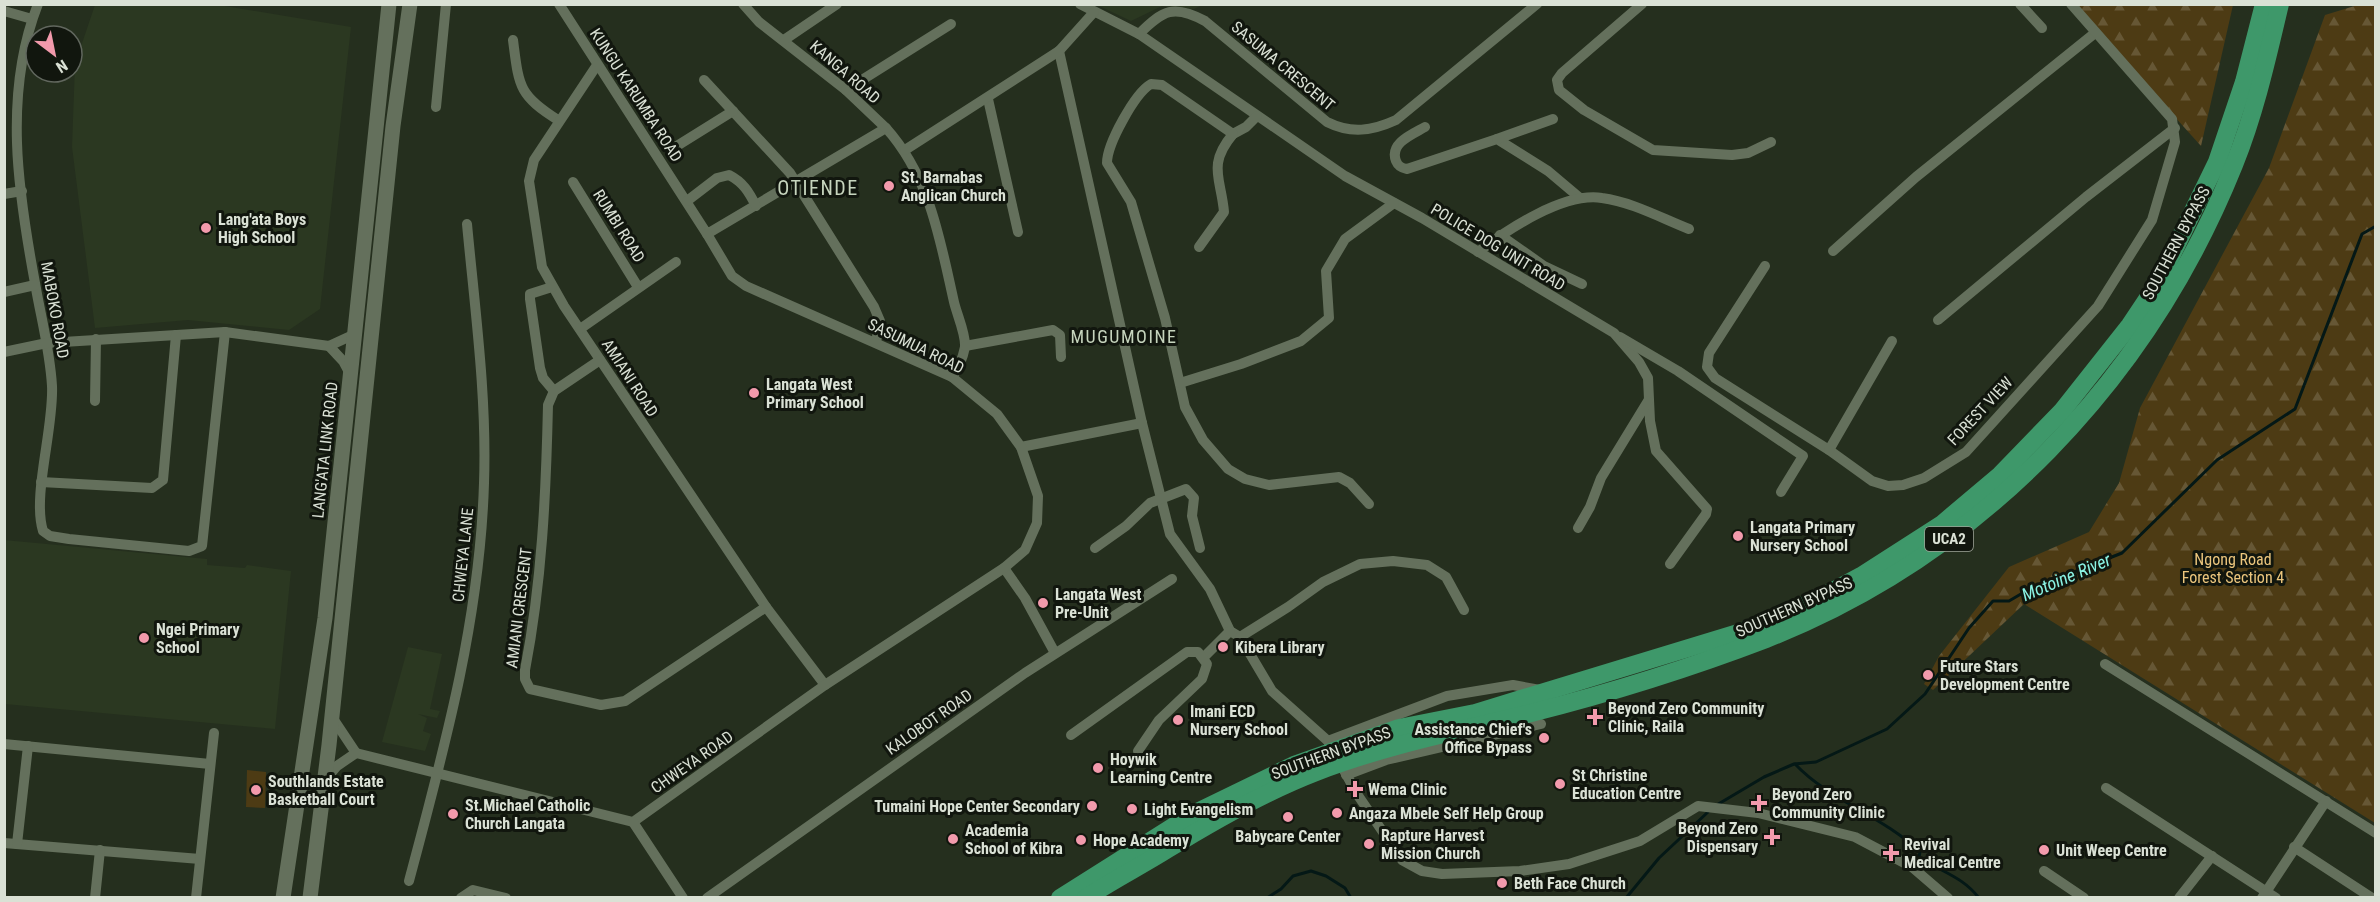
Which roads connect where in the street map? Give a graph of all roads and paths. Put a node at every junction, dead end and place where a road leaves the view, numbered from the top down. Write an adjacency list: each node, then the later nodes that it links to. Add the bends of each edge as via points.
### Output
1 (38, 4): 17 (street, MABOKO ROAD)
2 (389, 4): 69 (main road, LANG'ATA LINK ROAD)
3 (410, 4): 106 (main road, via 393,126)
4 (446, 4): 29 (street)
5 (743, 4): 23 (street, KANGA ROAD)
6 (837, 4): 23 (street, KANGA ROAD)
7 (1080, 4): 16 (street)
8 (1642, 4): 39 (street, via 1562,73 1557,80 1559,90 1584,110 1653,150 1732,155 1748,153)
9 (2020, 4): 19 (street)
10 (2071, 4): 20 (street)
11 (2264, 4): 114 (highway, SOUTHERN BYPASS / UCA2, via 2244,82 2217,162 2158,283 2088,381 2000,475 1942,524 1820,598 1741,632 1475,713 1399,728)
12 (2280, 4): 114 (highway, SOUTHERN BYPASS / UCA2, via 2235,163 2165,303 2104,390 2016,484 1974,520 1875,586 1767,638 1534,712)
13 (1535, 5): 21 (street, SASUMA CRESCENT, via 1396,120 1360,131 1327,122 1189,12 1171,10 1157,16)
14 (564, 7): 25 (street, KUNGU KARUMBA ROAD)
15 (4, 11): 17 (street)
16 (1094, 12): 21 (street); 24 (street)
17 (32, 19): 44 (street, MABOKO ROAD, via 20,64 17,100)
18 (951, 24): 27 (street)
19 (2042, 28)
20 (2095, 33): 36 (street, via 2162,106); 56 (street, via 1996,110)
21 (1139, 34): 31 (street, POLICE DOG UNIT ROAD)
22 (513, 40): 33 (street, via 524,94)
23 (784, 40): 27 (street, KANGA ROAD)
24 (1059, 51): 28 (street); 86 (street)
25 (597, 65): 33 (street, AMIANI ROAD); 47 (street, KUNGU KARUMBA ROAD)
26 (704, 80): 30 (street)
27 (846, 90): 35 (street, KANGA ROAD)
28 (988, 99): 41 (street); 52 (street)
29 (436, 107)
30 (734, 111): 40 (street); 42 (street)
31 (1257, 116): 37 (street); 48 (street, POLICE DOG UNIT ROAD, via 1345,176)
32 (1553, 119): 38 (street)
33 (558, 120): 62 (street, AMIANI ROAD, via 534,160 529,181 538,249)
34 (1425, 127): 38 (street, via 1394,150 1402,168)
35 (886, 128): 41 (street, KANGA ROAD); 42 (street)
36 (2175, 128): 65 (street); 88 (street, FOREST VIEW, via 2175,142 2157,205 2136,249 2098,306 1966,452 1923,478 1888,486 1872,481)
37 (1233, 135): 55 (street, via 1218,158 1216,172 1224,212); 82 (street, via 1162,85 1151,84 1142,92 1107,154 1107,163 1131,202 1161,301)
38 (1497, 139): 46 (street, via 1548,171)
39 (1771, 142)
40 (672, 149)
41 (905, 150): 76 (street, KANGA ROAD, via 927,197)
42 (796, 181): 49 (street); 73 (street, via 874,307 880,321)
43 (573, 182): 63 (street, RUMBI ROAD)
44 (22, 191): 45 (street); 61 (street, MABOKO ROAD)
45 (4, 194)
46 (1580, 198): 51 (street, via 1615,200); 54 (street)
47 (687, 201): 49 (street, via 717,178 729,175 743,185); 53 (street, KUNGU KARUMBA ROAD)
48 (1394, 203): 57 (street, POLICE DOG UNIT ROAD); 82 (street, via 1345,239 1326,271 1329,318 1300,342)
49 (756, 206): 53 (street)
50 (467, 224): 117 (street, CHWEYA LANE, via 484,425 484,483 471,620)
51 (1689, 229)
52 (1018, 232)
53 (707, 234): 73 (street, SASUMUA ROAD, via 732,276 747,286)
54 (1500, 235): 57 (street); 60 (street, via 1544,266)
55 (1199, 247)
56 (1833, 251)
57 (1478, 252): 68 (street, POLICE DOG UNIT ROAD)
58 (676, 262): 63 (street, RUMBI ROAD)
59 (1764, 266): 88 (street, FOREST VIEW, via 1709,353 1707,368 1715,378)
60 (1582, 284)
61 (35, 285): 64 (street); 74 (street, MABOKO ROAD)
62 (552, 287): 66 (street, AMIANI ROAD); 83 (street, via 535,291 530,299 540,368)
63 (638, 287): 66 (street, RUMBI ROAD)
64 (4, 292)
65 (1938, 320)
66 (580, 329): 79 (street, AMIANI ROAD)
67 (225, 332): 70 (street); 75 (street); 89 (street, MABOKO ROAD, via 202,546 194,551 46,534 41,526)
68 (1614, 333): 84 (street, POLICE DOG UNIT ROAD, via 1645,371); 90 (street, via 1678,371 1803,456)
69 (355, 334): 75 (street); 80 (main road, LANG'ATA LINK ROAD)
70 (176, 335): 71 (street); 89 (street, via 160,484 152,488)
71 (96, 339): 74 (street); 85 (street)
72 (1892, 341): 88 (street)
73 (876, 342): 81 (street, SASUMUA ROAD)
74 (47, 344): 77 (street); 89 (street, MABOKO ROAD, via 52,388 50,437)
75 (329, 346): 80 (street)
76 (965, 346): 78 (street, via 1053,330 1060,335); 81 (street)
77 (4, 352)
78 (1061, 357)
79 (600, 360): 83 (street); 99 (street, AMIANI ROAD)
80 (351, 377): 134 (main road, LANG'ATA LINK ROAD, via 325,618)
81 (952, 377): 87 (street, SASUMUA ROAD, via 997,414)
82 (1180, 383): 92 (street, via 1192,423 1228,470 1269,485 1339,477)
83 (554, 391): 99 (street, AMIANI CRESCENT, via 548,405 544,531 536,614 525,670 530,689 601,705 625,701)
84 (1649, 398): 93 (street, via 1601,477); 96 (street, POLICE DOG UNIT ROAD, via 1656,451 1707,509)
85 (95, 400)
86 (1142, 423): 87 (street); 91 (street)
87 (1021, 447): 97 (street, SASUMUA ROAD, via 1038,496 1037,523 1025,550)
88 (1829, 450)
89 (41, 482)
90 (1781, 492)
91 (1160, 498): 94 (street); 95 (street, via 1183,489 1193,493 1193,526); 101 (street, via 1170,534 1210,589)
92 (1369, 504)
93 (1578, 528)
94 (1095, 548)
95 (1200, 548)
96 (1671, 564)
97 (1004, 568): 102 (street); 105 (street, CHWEYA ROAD)
98 (1172, 579): 102 (street, KALOBOT ROAD)
99 (766, 607): 105 (street, AMIANI ROAD)
100 (1464, 610): 101 (street, via 1446,577 1427,565 1393,561 1360,564)
101 (1235, 634): 103 (street); 114 (street, via 1272,691)
102 (1055, 653): 139 (street, KALOBOT ROAD)
103 (1204, 657): 109 (street, via 1193,650 1187,652); 112 (street, via 1208,669 1202,679 1159,720)
104 (2104, 664): 120 (street)
105 (825, 685): 121 (street, CHWEYA ROAD)
106 (332, 717): 113 (street); 118 (main road)
107 (1542, 724): 114 (street, via 1386,760)
108 (214, 734): 115 (street)
109 (1071, 735)
110 (4, 744): 111 (street)
111 (28, 746): 115 (street); 124 (street)
112 (1138, 751)
113 (356, 753): 117 (street); 118 (street, via 337,766)
114 (1342, 756): 116 (highway, SOUTHERN BYPASS / UCA2); 142 (street, via 1402,860 1410,867 1432,873 1520,871 1569,864 1640,841 1698,806 1814,824 1855,837 1912,867)
115 (210, 764): 128 (street)
116 (1317, 765): 140 (highway, SOUTHERN BYPASS / UCA2, via 1294,765 1216,801); 141 (highway, SOUTHERN BYPASS / UCA2)
117 (438, 774): 121 (street); 130 (street, CHWEYA LANE)
118 (324, 782): 135 (main road)
119 (2106, 788): 127 (street)
120 (2326, 801): 122 (street); 125 (street)
121 (633, 822): 138 (street)
122 (2376, 833)
123 (4, 843): 124 (street)
124 (17, 844): 126 (street)
125 (2294, 847): 131 (street); 146 (street)
126 (100, 850): 128 (street); 132 (street)
127 (2212, 856): 131 (street); 144 (street)
128 (200, 859): 133 (street)
129 (2044, 871): 143 (street)
130 (409, 881)
131 (2264, 894): 145 (street)
132 (95, 897)
133 (196, 897)
134 (283, 897)
135 (310, 897)
136 (461, 897): 137 (street, via 473,890)
137 (506, 897)
138 (683, 897)
139 (707, 897)
140 (1060, 897)
141 (1086, 897)
142 (1948, 897)
143 (2084, 897)
144 (2179, 897)
145 (2276, 897)
146 (2372, 897)

